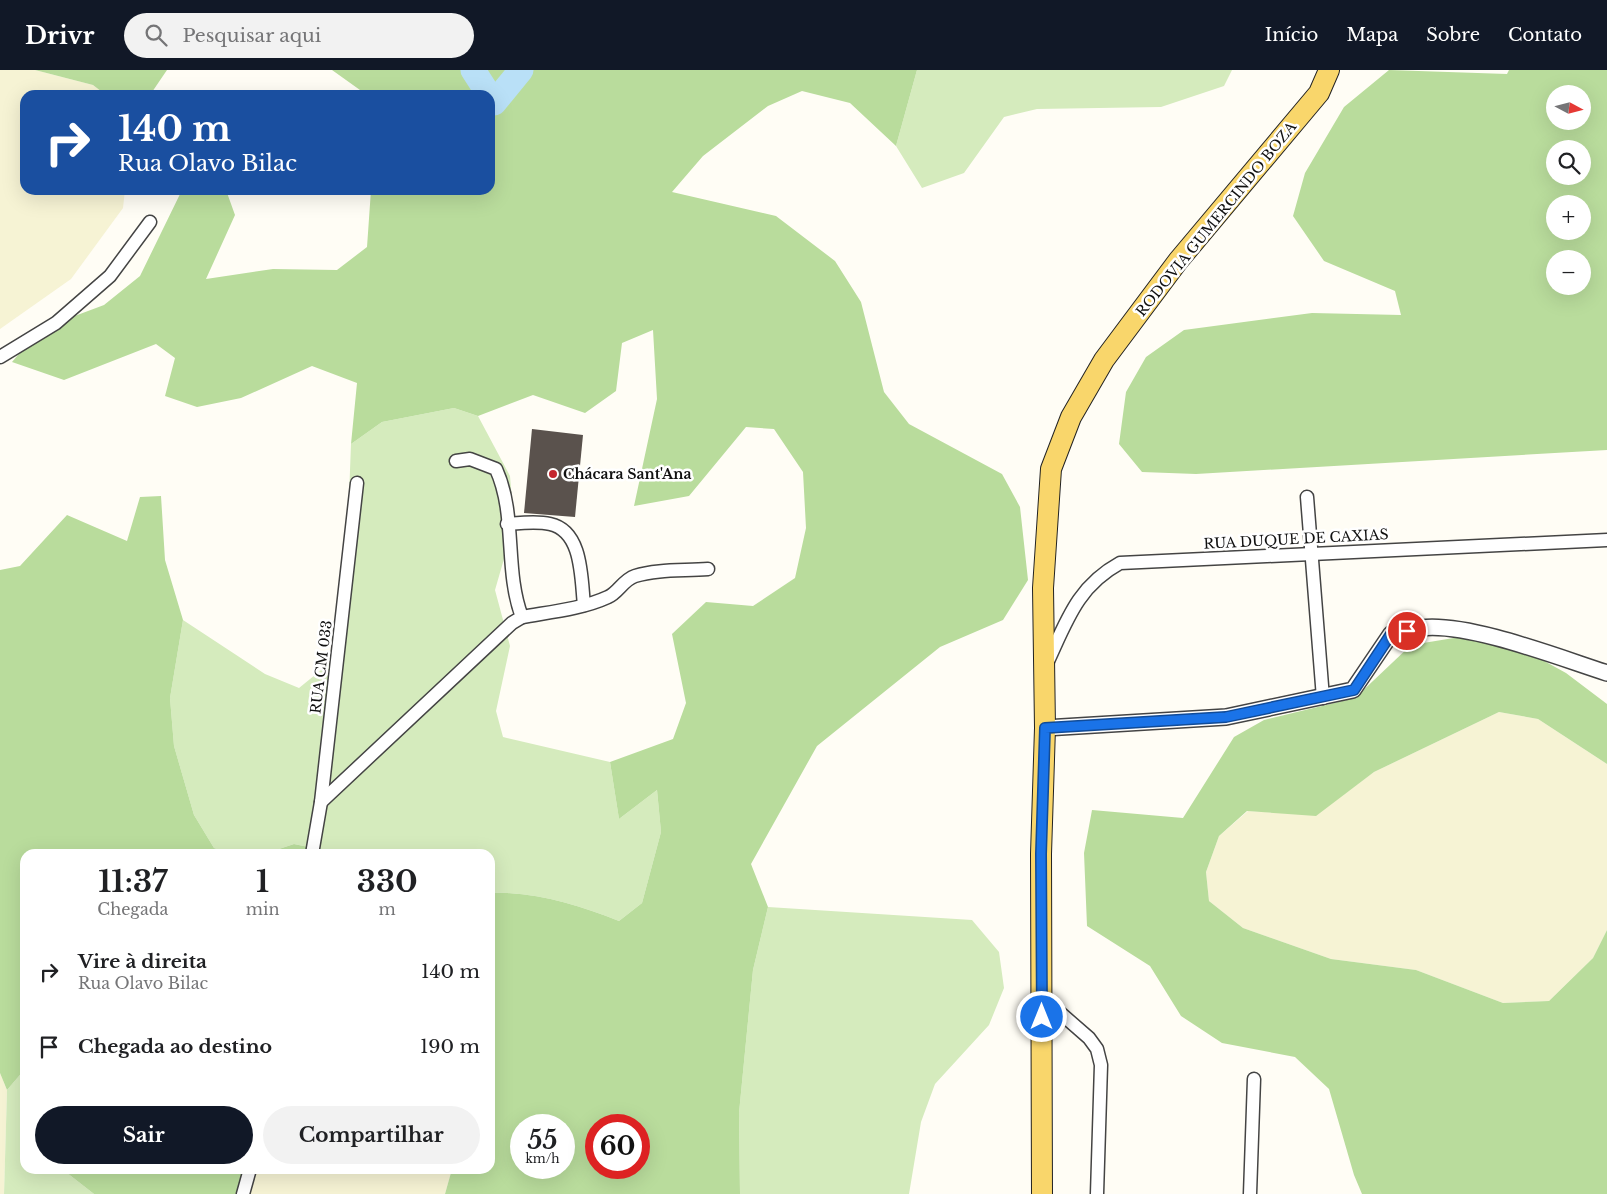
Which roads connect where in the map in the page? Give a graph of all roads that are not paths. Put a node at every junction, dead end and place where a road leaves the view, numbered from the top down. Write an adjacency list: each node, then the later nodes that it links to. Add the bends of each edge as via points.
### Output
1 (1329, 70): 13 (main road, RODOVIA GUMERCINDO BOZA, via 1319,93 1178,261 1104,360 1071,417 1051,469 1043,588)
2 (150, 222): 3 (street, via 110,276 56,322)
3 (0, 357)
4 (456, 461): 7 (street, via 470,460 496,469 504,487)
5 (357, 483): 17 (street, RUA CM 033)
6 (1307, 497): 9 (street)
7 (507, 524): 11 (street, via 550,524 563,529 577,549); 12 (street, via 510,560)
8 (1607, 540): 9 (street, RUA DUQUE DE CAXIAS)
9 (1313, 553): 13 (street, RUA DUQUE DE CAXIAS, via 1120,563 1101,573 1087,587 1066,621); 15 (street)
10 (708, 570): 11 (street, via 634,576 621,584 610,597)
11 (584, 605): 12 (street)
12 (522, 617): 17 (street)
13 (1044, 668): 16 (main road, RODOVIA GUMERCINDO BOZA)
14 (1607, 672): 15 (street, via 1502,640 1454,629 1422,627 1391,634 1354,690)
15 (1323, 698): 16 (street, via 1226,717)
16 (1045, 728): 19 (main road, RODOVIA GUMERCINDO BOZA, via 1041,854)
17 (321, 802): 18 (street, RUA CM 033)
18 (313, 849)
19 (1042, 997): 23 (main road, RODOVIA GUMERCINDO BOZA); 24 (street, via 1097,1049 1101,1065)
20 (1254, 1079): 25 (street)
21 (249, 1174): 22 (street)
22 (243, 1194)
23 (1042, 1194)
24 (1097, 1194)
25 (1250, 1194)

